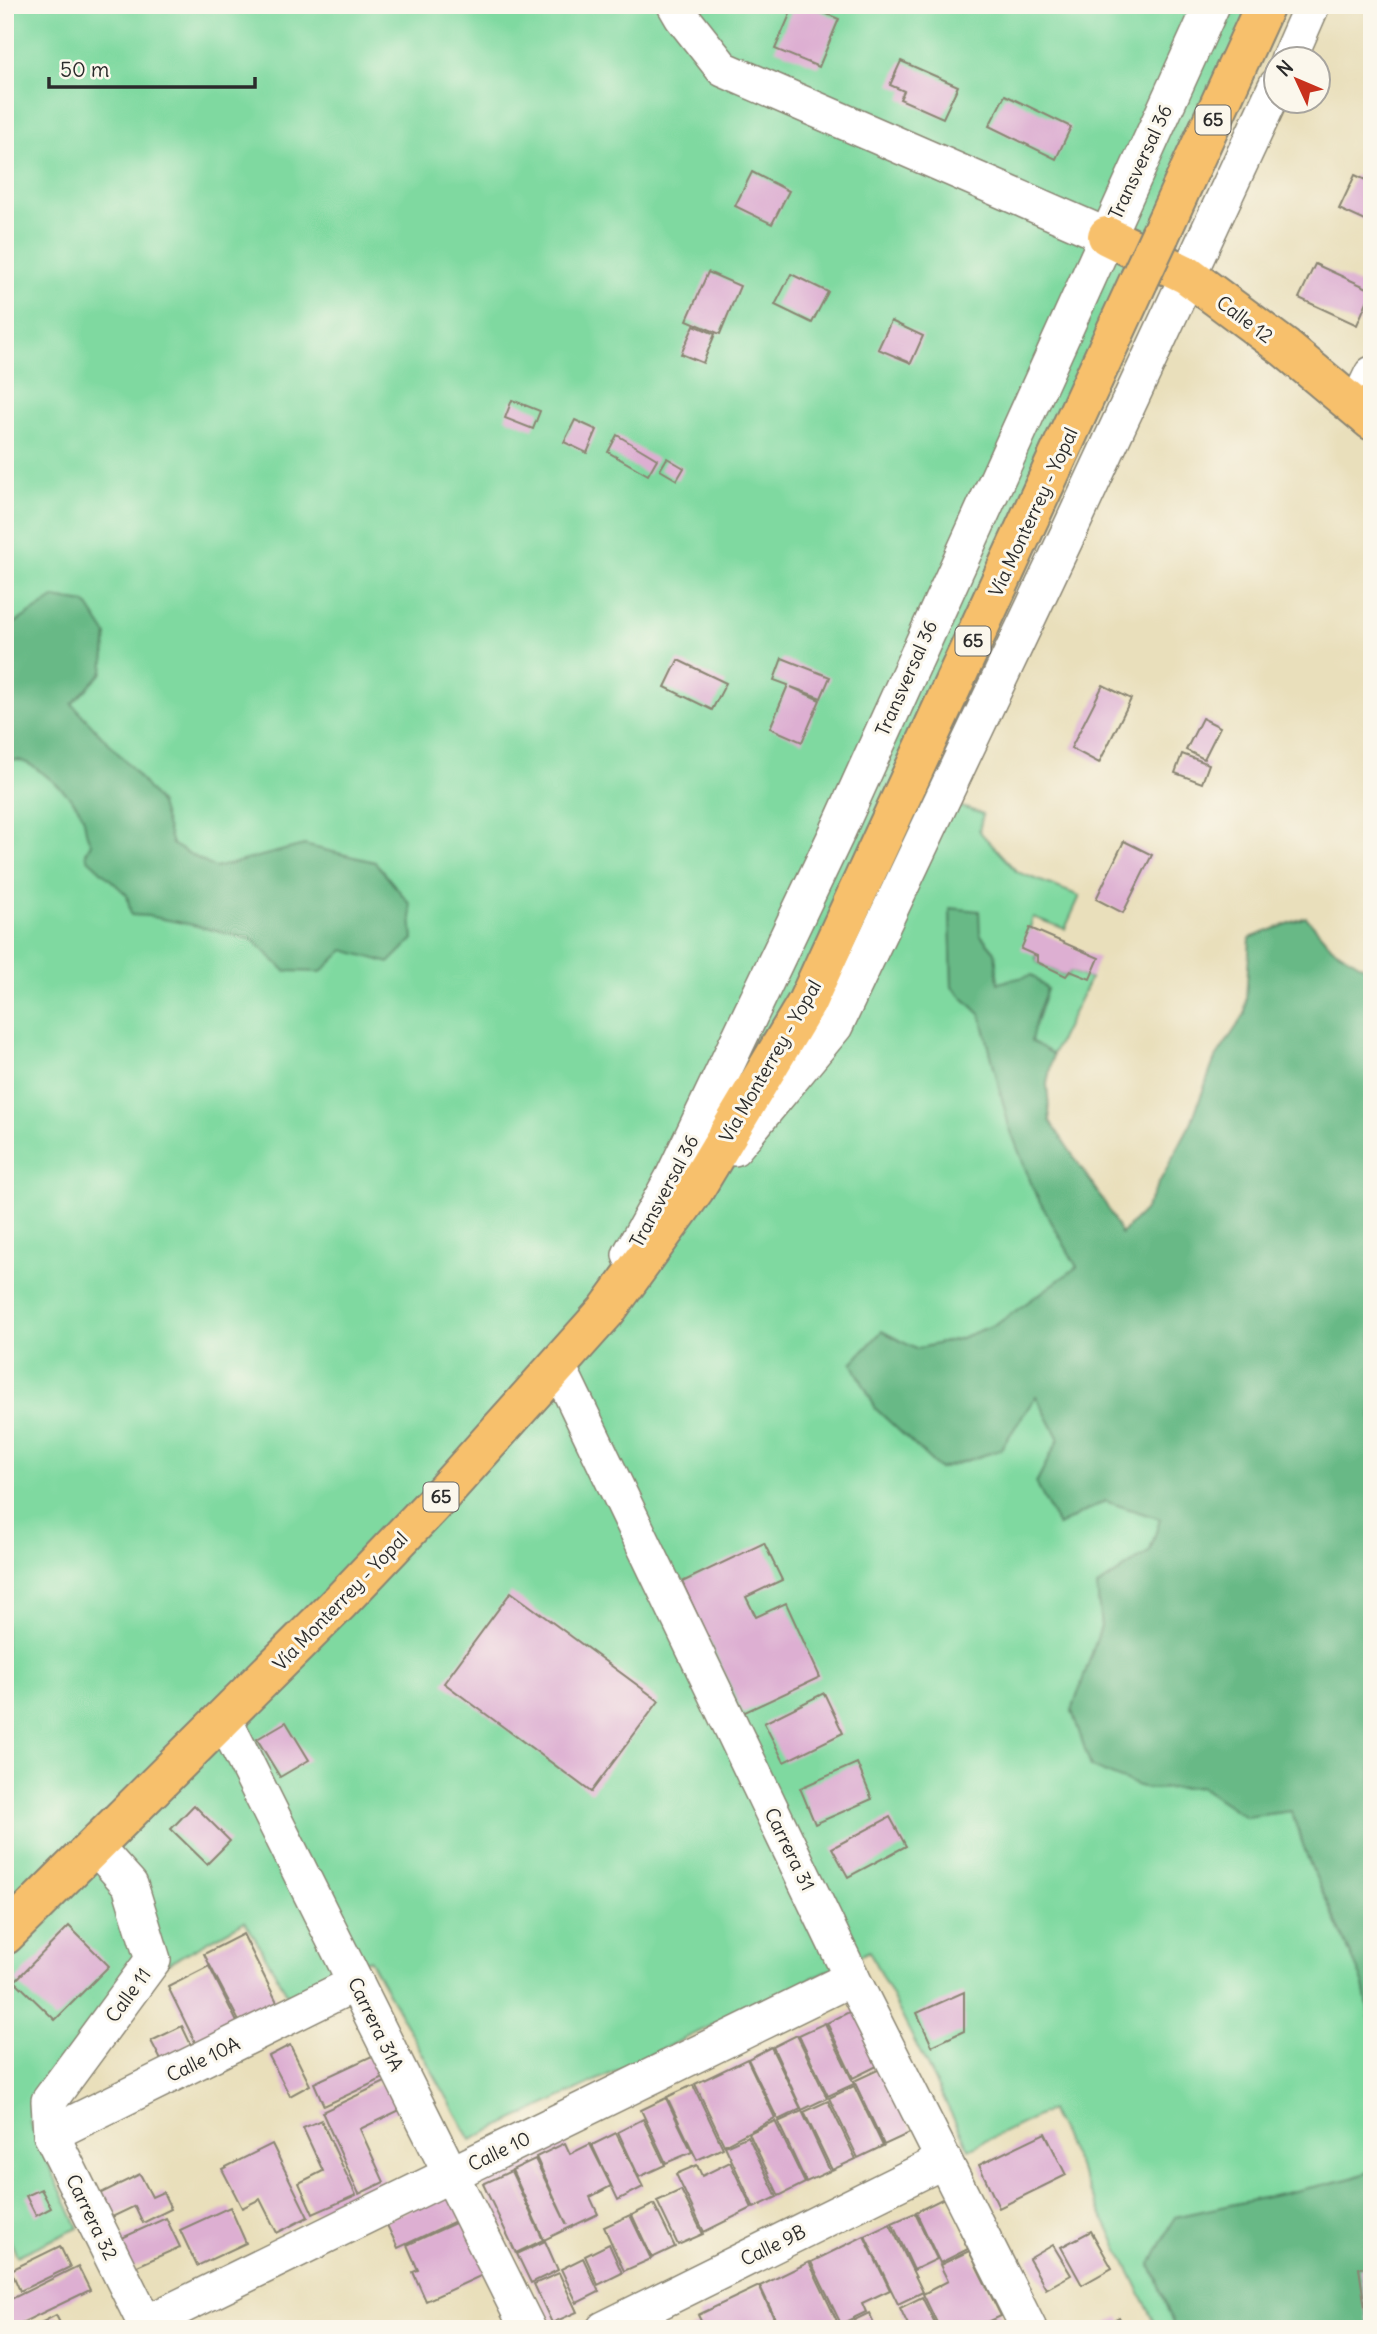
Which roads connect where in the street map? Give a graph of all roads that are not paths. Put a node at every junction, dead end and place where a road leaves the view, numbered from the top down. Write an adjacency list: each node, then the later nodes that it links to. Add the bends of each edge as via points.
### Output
1 (675, 5): 7 (street, via 723,69)
2 (1212, 5): 7 (street, Transversal 36 / 65)
3 (1265, 5): 10 (main road, Vía Monterrey - Yopal / 65, bridge, via 807,1002 701,1178)
4 (1312, 5): 5 (street)
5 (1293, 46)
6 (1262, 116): 8 (street, Transversal 36 / 65)
7 (1107, 236): 8 (main road, Calle 12); 11 (street, Transversal 36 / 65, via 836,835 672,1179)
8 (1187, 275): 9 (main road, Calle 12, via 1285,348); 10 (street, Transversal 36 / 65, via 835,1026)
9 (1367, 401)
10 (658, 1240): 11 (main road, Vía Monterrey - Yopal / 65)
11 (569, 1353): 12 (main road, Vía Monterrey - Yopal / 65, via 378,1564); 15 (street, Carrera 31)
12 (224, 1719): 13 (main road, Vía Monterrey - Yopal / 65); 16 (street, Carrera 31A)
13 (95, 1846): 14 (main road, Vía Monterrey - Yopal / 65); 17 (street, Calle 11, via 130,1885 153,1960)
14 (5, 1935)
15 (852, 1978): 18 (street, Carrera 31); 19 (street, Calle 10)
16 (356, 1983): 17 (street, Calle 10A); 19 (street, Carrera 31A)
17 (50, 2118): 20 (street, Carrera 32)
18 (943, 2161): 22 (street, Calle 9B); 23 (street, Carrera 31)
19 (451, 2175): 20 (street, Calle 10); 21 (street, Carrera 31A)
20 (146, 2326)
21 (528, 2329)
22 (604, 2329)
23 (1029, 2329)

